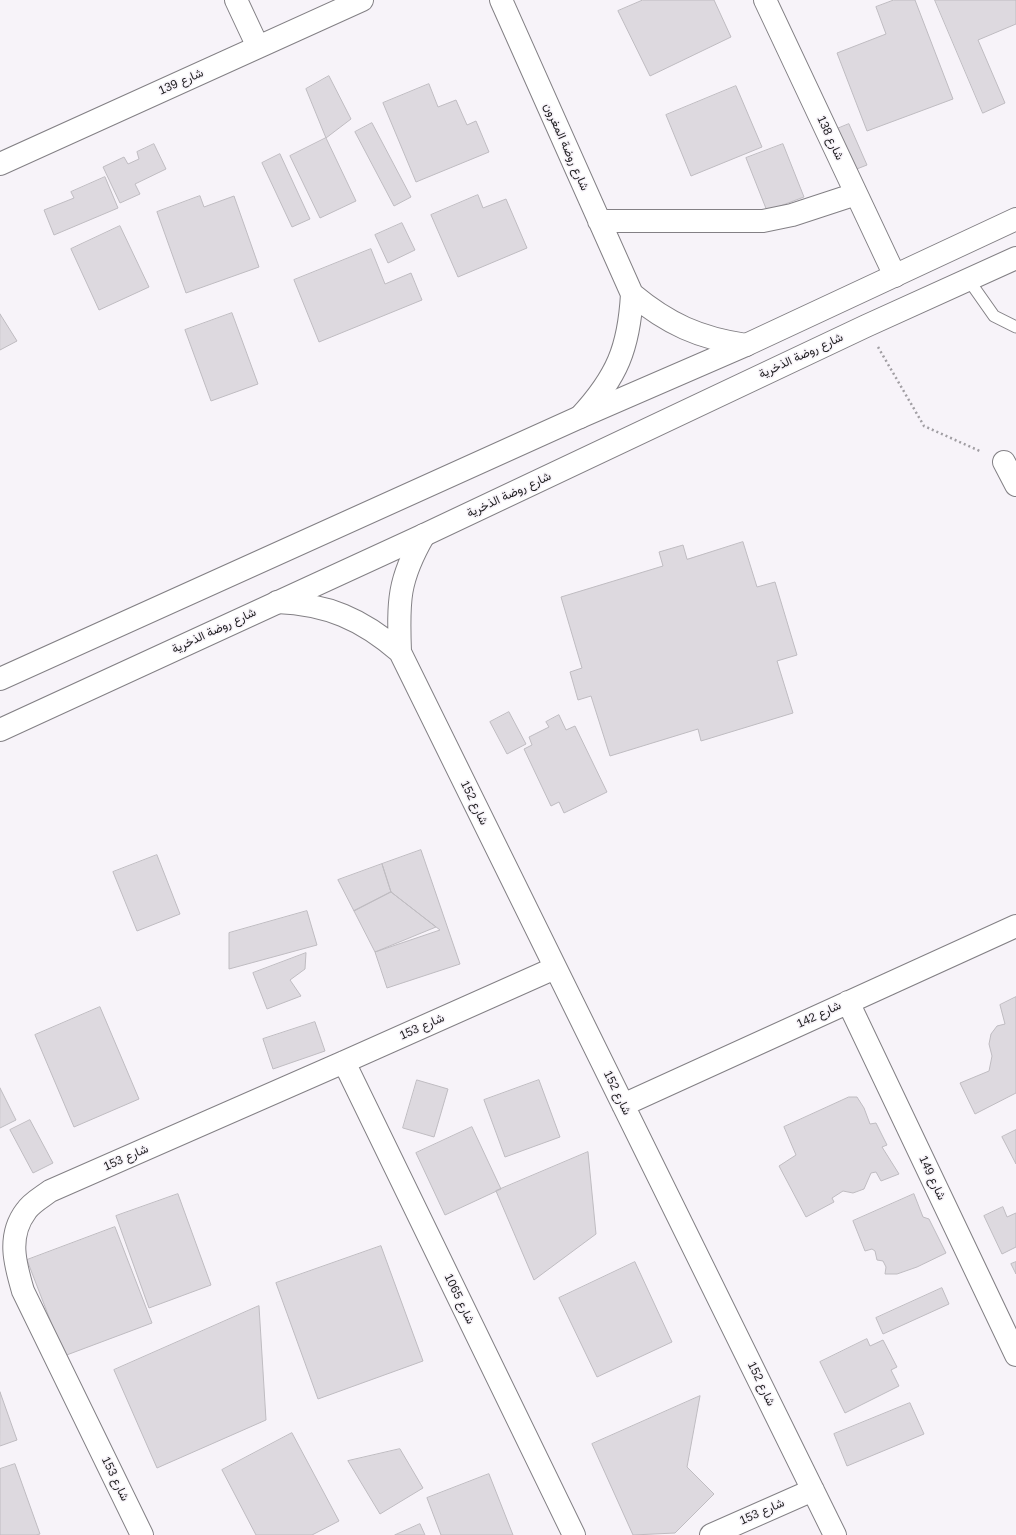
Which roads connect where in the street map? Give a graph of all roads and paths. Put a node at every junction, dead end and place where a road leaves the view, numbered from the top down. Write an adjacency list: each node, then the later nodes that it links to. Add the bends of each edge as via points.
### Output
1 (236, 0): 5 (street)
2 (362, 0): 5 (street, شارع 139)
3 (501, 0): 9 (street, شارع روضة المغرون)
4 (765, 0): 7 (street, شارع 138)
5 (258, 47): 6 (street, شارع 139)
6 (0, 164)
7 (856, 194): 9 (street, via 792,216 763,221); 11 (street, شارع 138)
8 (1016, 219): 11 (street)
9 (599, 221): 13 (street, شارع روضة المغرون)
10 (1016, 258): 12 (street, شارع روضة الذخرية)
11 (895, 276): 16 (street)
12 (968, 279): 14 (street, شارع روضة الذخرية); 15 (lane, via 994,316)
13 (632, 294): 16 (street, شارع روضة المغرون, via 673,324 696,334); 17 (street, شارع روضة المغرون, via 630,321 616,368 598,397)
14 (866, 326): 18 (path, via 924,426); 20 (street, شارع روضة الذخرية)
15 (1016, 327)
16 (746, 345): 17 (street)
17 (580, 417): 23 (street)
18 (1004, 462): 19 (street)
19 (1016, 485)
20 (424, 535): 21 (street, شارع روضة الذخرية); 22 (street, شارع 152, via 403,578 399,602)
21 (277, 602): 22 (street, شارع 152, via 314,606 343,615 364,625); 24 (street, شارع روضة الذخرية)
22 (400, 652): 26 (street, شارع 152)
23 (0, 679)
24 (0, 730)
25 (1016, 926): 27 (street, شارع 142)
26 (555, 968): 28 (street, شارع 153); 29 (street, شارع 152)
27 (848, 1002): 29 (street, شارع 142); 30 (street, شارع 149)
28 (344, 1062): 32 (street, شارع 153, via 50,1191 26,1211 14,1236 14,1262 23,1291); 33 (street, شارع 1065)
29 (623, 1105): 31 (street, شارع 152)
30 (1016, 1355)
31 (813, 1490): 34 (street, شارع 153); 35 (street, شارع 152)
32 (142, 1535)
33 (574, 1535)
34 (711, 1535)
35 (836, 1535)

